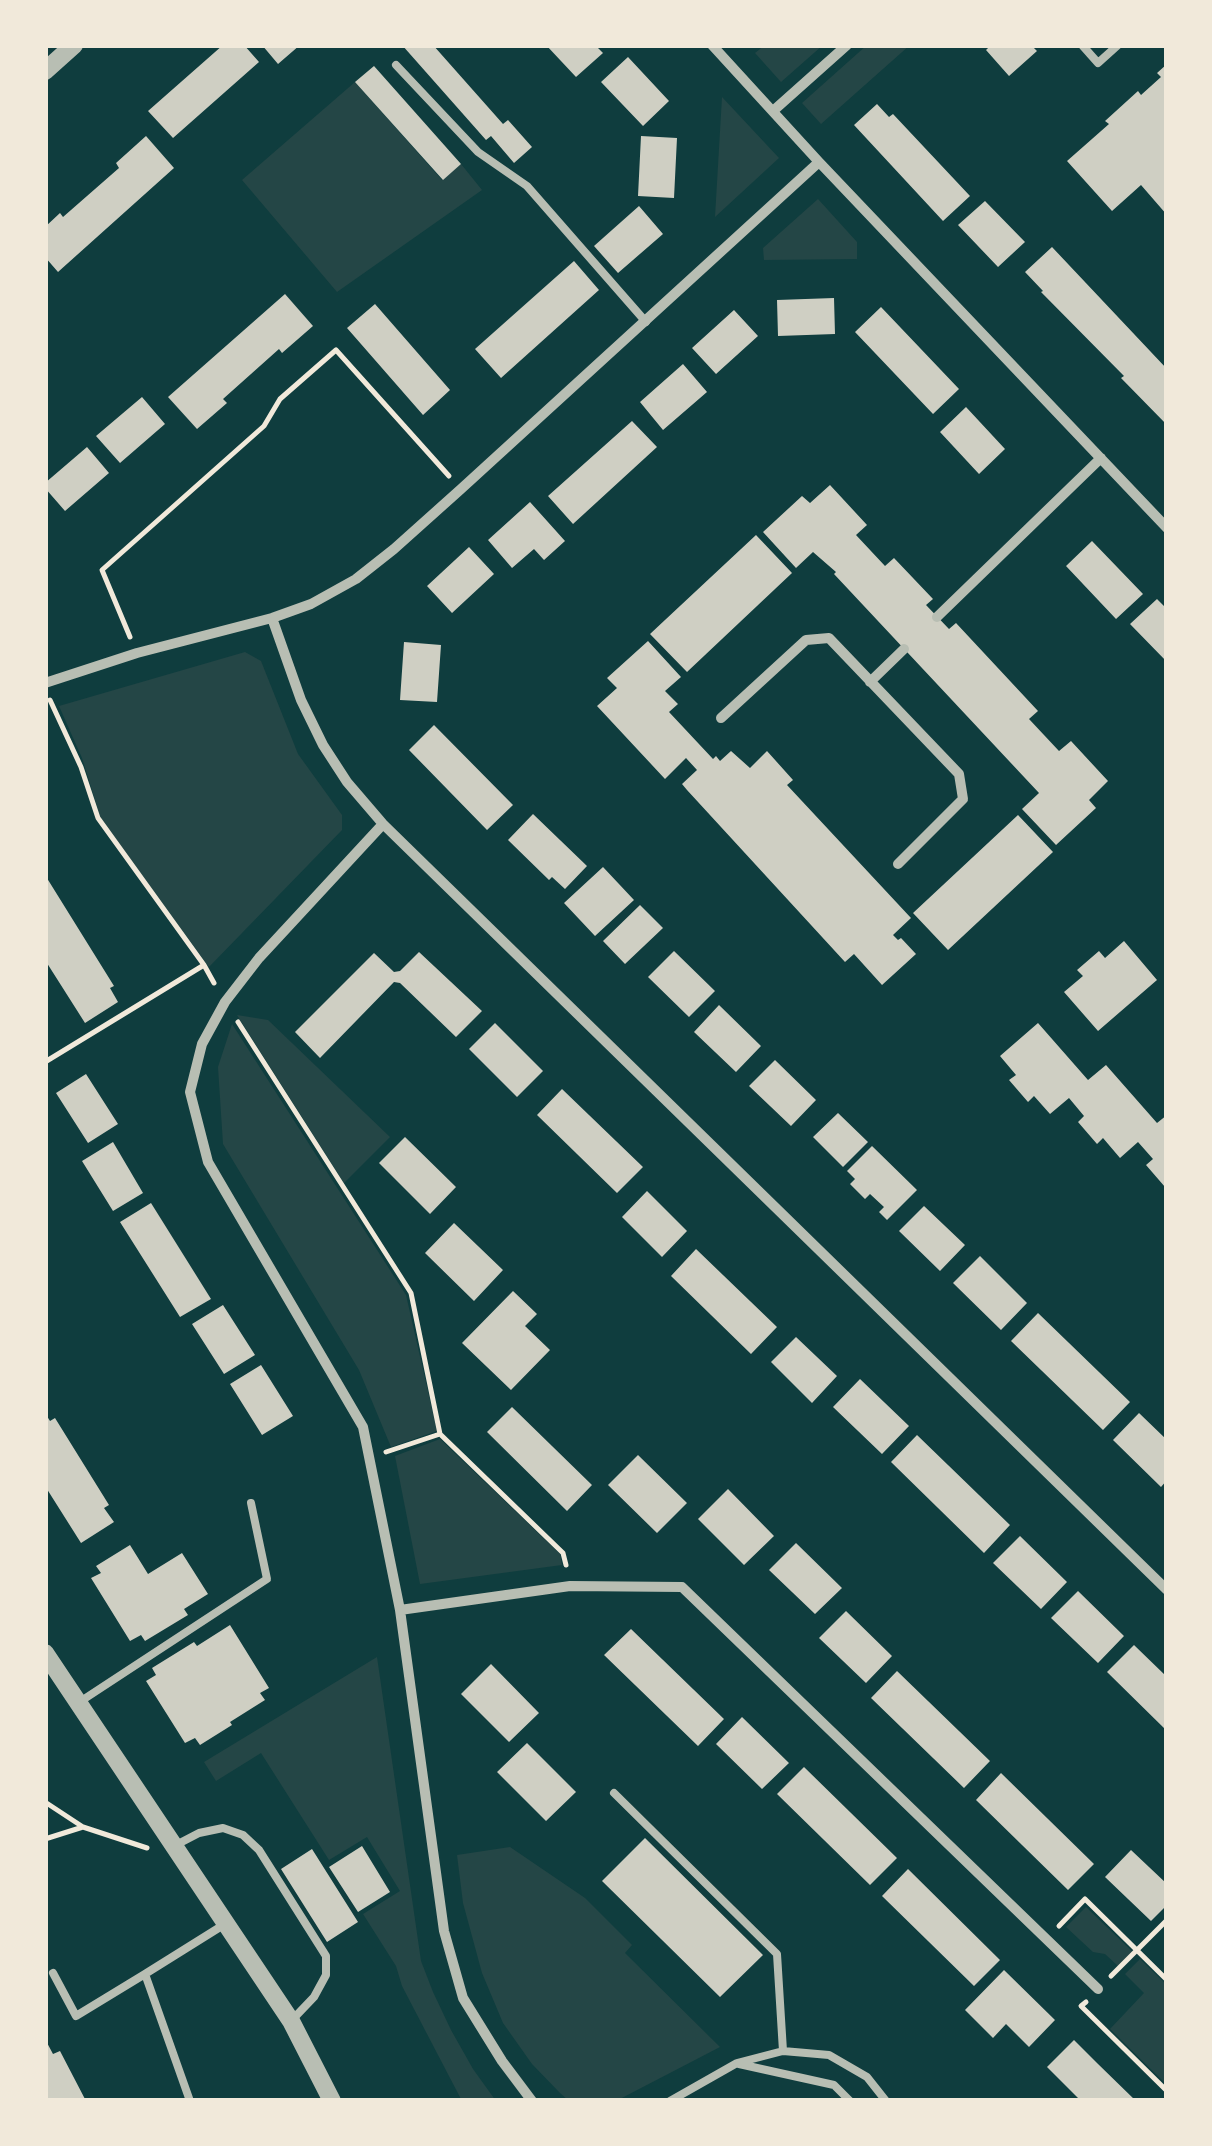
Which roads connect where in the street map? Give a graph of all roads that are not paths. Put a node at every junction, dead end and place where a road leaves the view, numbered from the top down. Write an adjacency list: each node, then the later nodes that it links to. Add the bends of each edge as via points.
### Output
1 (74, 45): 7 (street)
2 (712, 45): 8 (street)
3 (847, 45): 8 (street)
4 (1082, 45): 5 (lane, via 1098,62)
5 (1118, 45)
6 (396, 65): 10 (lane, via 478,152 527,186)
7 (45, 70)
8 (773, 110): 9 (street)
9 (818, 162): 10 (street); 11 (street)
10 (646, 322): 14 (street, via 394,550 356,579)
11 (1101, 458): 12 (street); 13 (street)
12 (1167, 528)
13 (937, 617)
14 (272, 618): 17 (street, via 137,653); 19 (street, via 323,746)
15 (904, 649): 16 (street)
16 (870, 682): 18 (street, via 829,638 806,640); 20 (street, via 959,774 963,799)
17 (45, 686)
18 (721, 718)
19 (383, 824): 22 (street); 23 (street, via 225,1002 202,1044 190,1092 208,1162 363,1427)
20 (898, 864)
21 (251, 1503): 25 (lane, via 267,1579)
22 (1167, 1590)
23 (400, 1610): 31 (street, via 570,1586 682,1587); 37 (street, via 444,1931 462,1998)
24 (45, 1654): 25 (street)
25 (78, 1703): 27 (street)
26 (614, 1794): 33 (lane, via 777,1954)
27 (179, 1853): 28 (street); 32 (lane, via 199,1833 223,1828 260,1850 326,1956 326,1976 314,1998)
28 (225, 1924): 30 (lane); 32 (street)
29 (53, 1973): 30 (lane, via 76,2016)
30 (145, 1974): 35 (lane)
31 (1098, 1989)
32 (291, 2020): 36 (street)
33 (784, 2051): 34 (lane); 40 (lane, via 828,2055 867,2077)
34 (737, 2063): 38 (lane); 39 (lane, via 834,2085)
35 (190, 2101)
36 (332, 2101)
37 (532, 2101)
38 (670, 2101)
39 (850, 2101)
40 (886, 2101)

